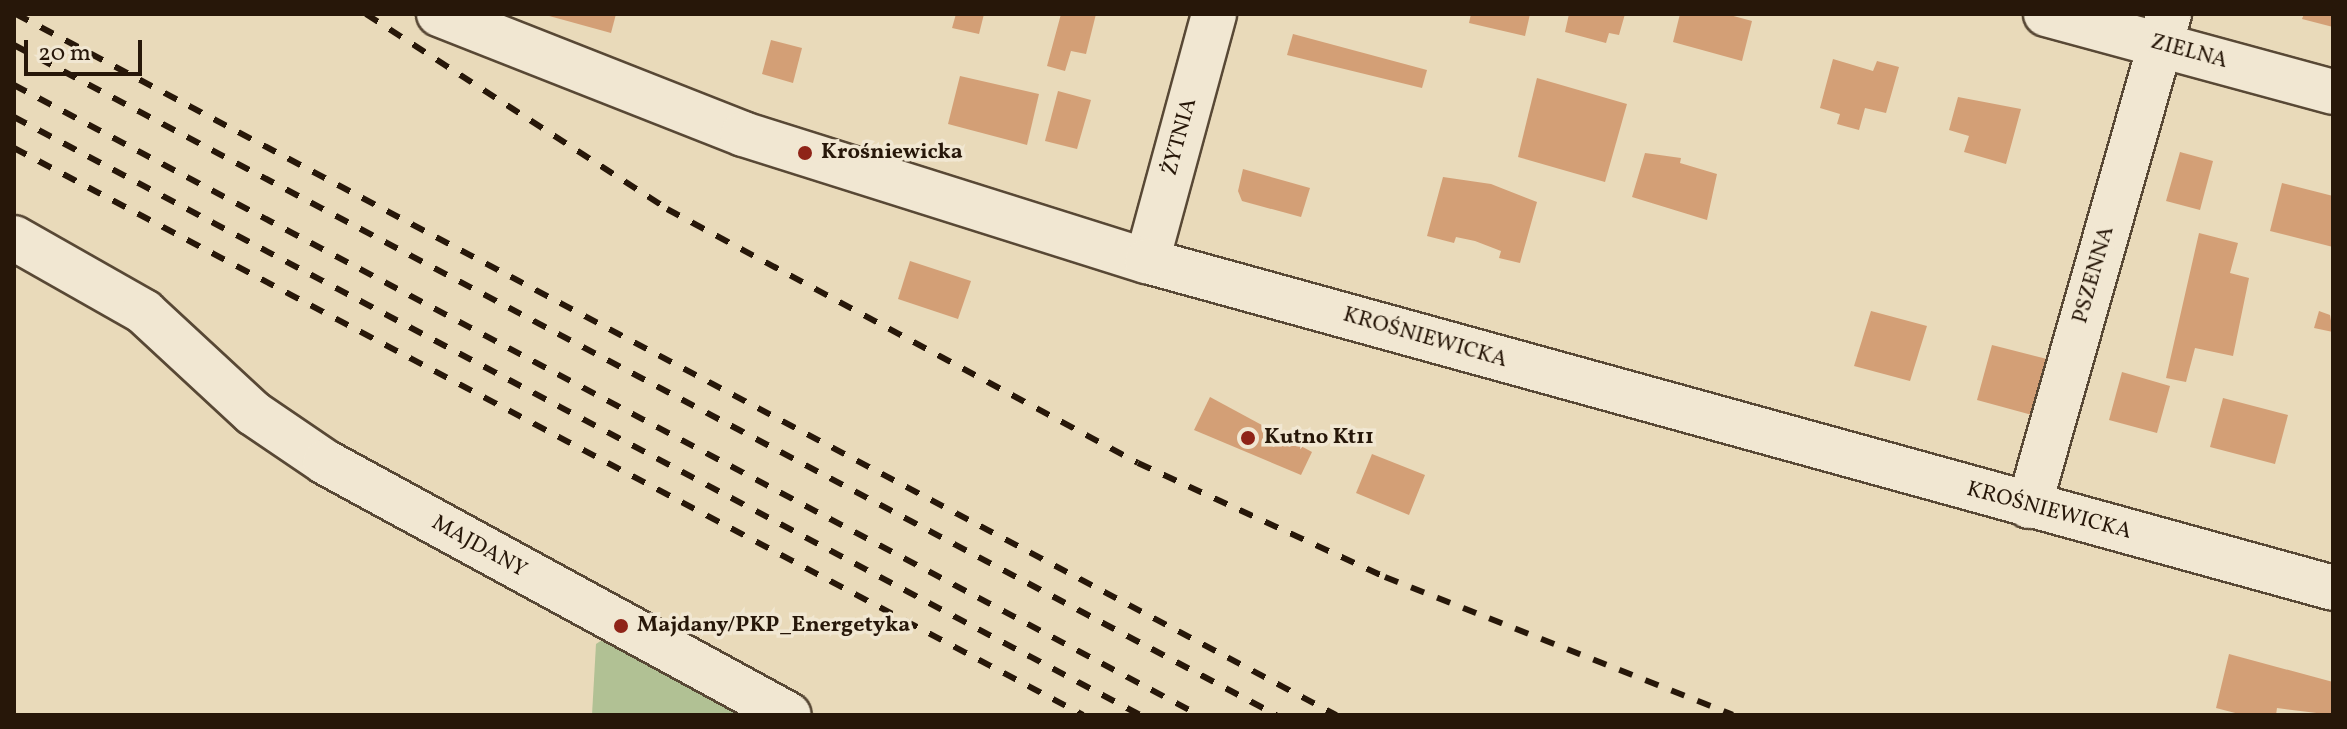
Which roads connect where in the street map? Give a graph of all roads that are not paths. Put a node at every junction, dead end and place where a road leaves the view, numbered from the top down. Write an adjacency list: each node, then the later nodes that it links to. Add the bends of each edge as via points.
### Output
1 (439, 14): 7 (street, KROŚNIEWICKA, via 743,134)
2 (1214, 14): 7 (street, ŻYTNIA)
3 (2046, 14): 4 (street, ZIELNA)
4 (2164, 29): 5 (street, ZIELNA); 8 (street, PSZENNA)
5 (2333, 92)
6 (14, 238): 10 (street, MAJDANY, via 144,312 253,413 325,462)
7 (1147, 261): 8 (street, KROŚNIEWICKA)
8 (2029, 506): 9 (street, KROŚNIEWICKA)
9 (2333, 588)
10 (789, 715)

